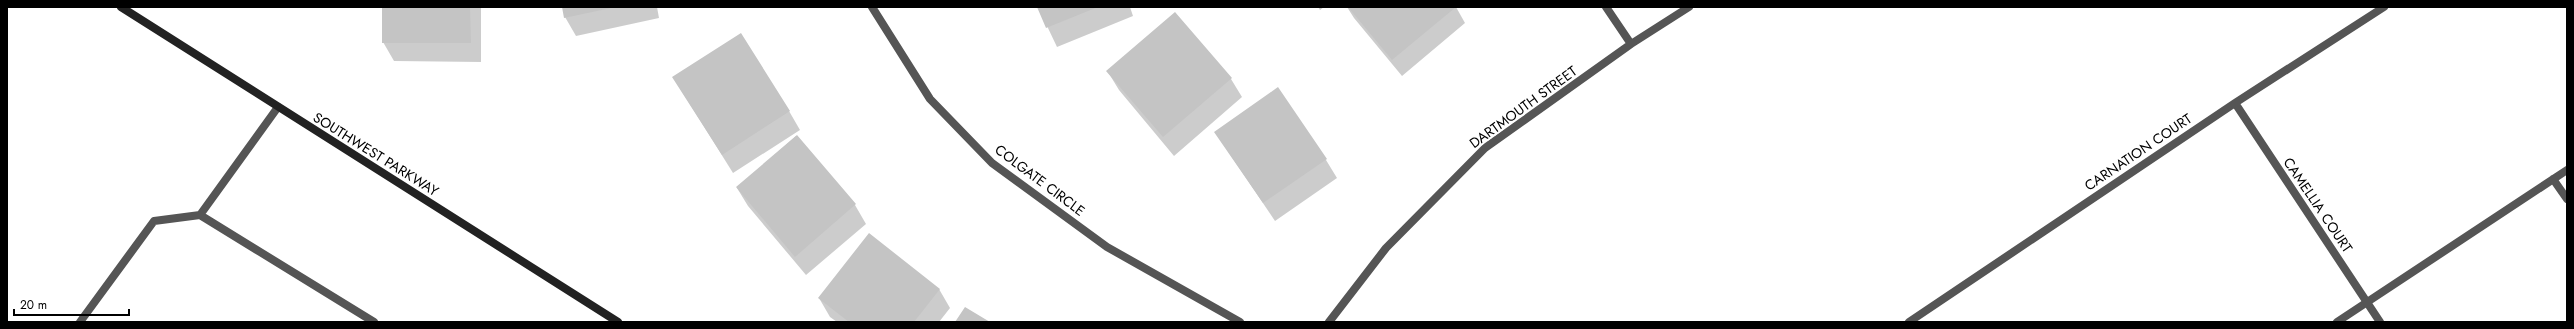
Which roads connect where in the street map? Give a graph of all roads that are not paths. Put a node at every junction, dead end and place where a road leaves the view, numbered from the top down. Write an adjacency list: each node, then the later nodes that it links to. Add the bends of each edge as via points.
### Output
1 (121, 7): 8 (main road, SOUTHWEST PARKWAY)
2 (872, 7): 17 (street, COLGATE CIRCLE, via 930,99 992,163 1107,247)
3 (1606, 7): 6 (street)
4 (1688, 7): 6 (street, DARTMOUTH STREET)
5 (2384, 7): 7 (street, CARNATION COURT)
6 (1631, 44): 18 (street, DARTMOUTH STREET, via 1485,148 1386,248)
7 (2234, 103): 13 (street, CAMELLIA COURT); 19 (street, CARNATION COURT)
8 (278, 107): 12 (street); 16 (main road, SOUTHWEST PARKWAY)
9 (2567, 170): 10 (street)
10 (2553, 179): 11 (street); 13 (street)
11 (2567, 199)
12 (200, 215): 14 (street, via 154,221); 15 (street)
13 (2367, 302): 20 (street); 21 (street, CAMELLIA COURT)
14 (80, 322)
15 (374, 322)
16 (618, 322)
17 (1240, 322)
18 (1329, 322)
19 (1909, 322)
20 (2337, 322)
21 (2380, 322)

